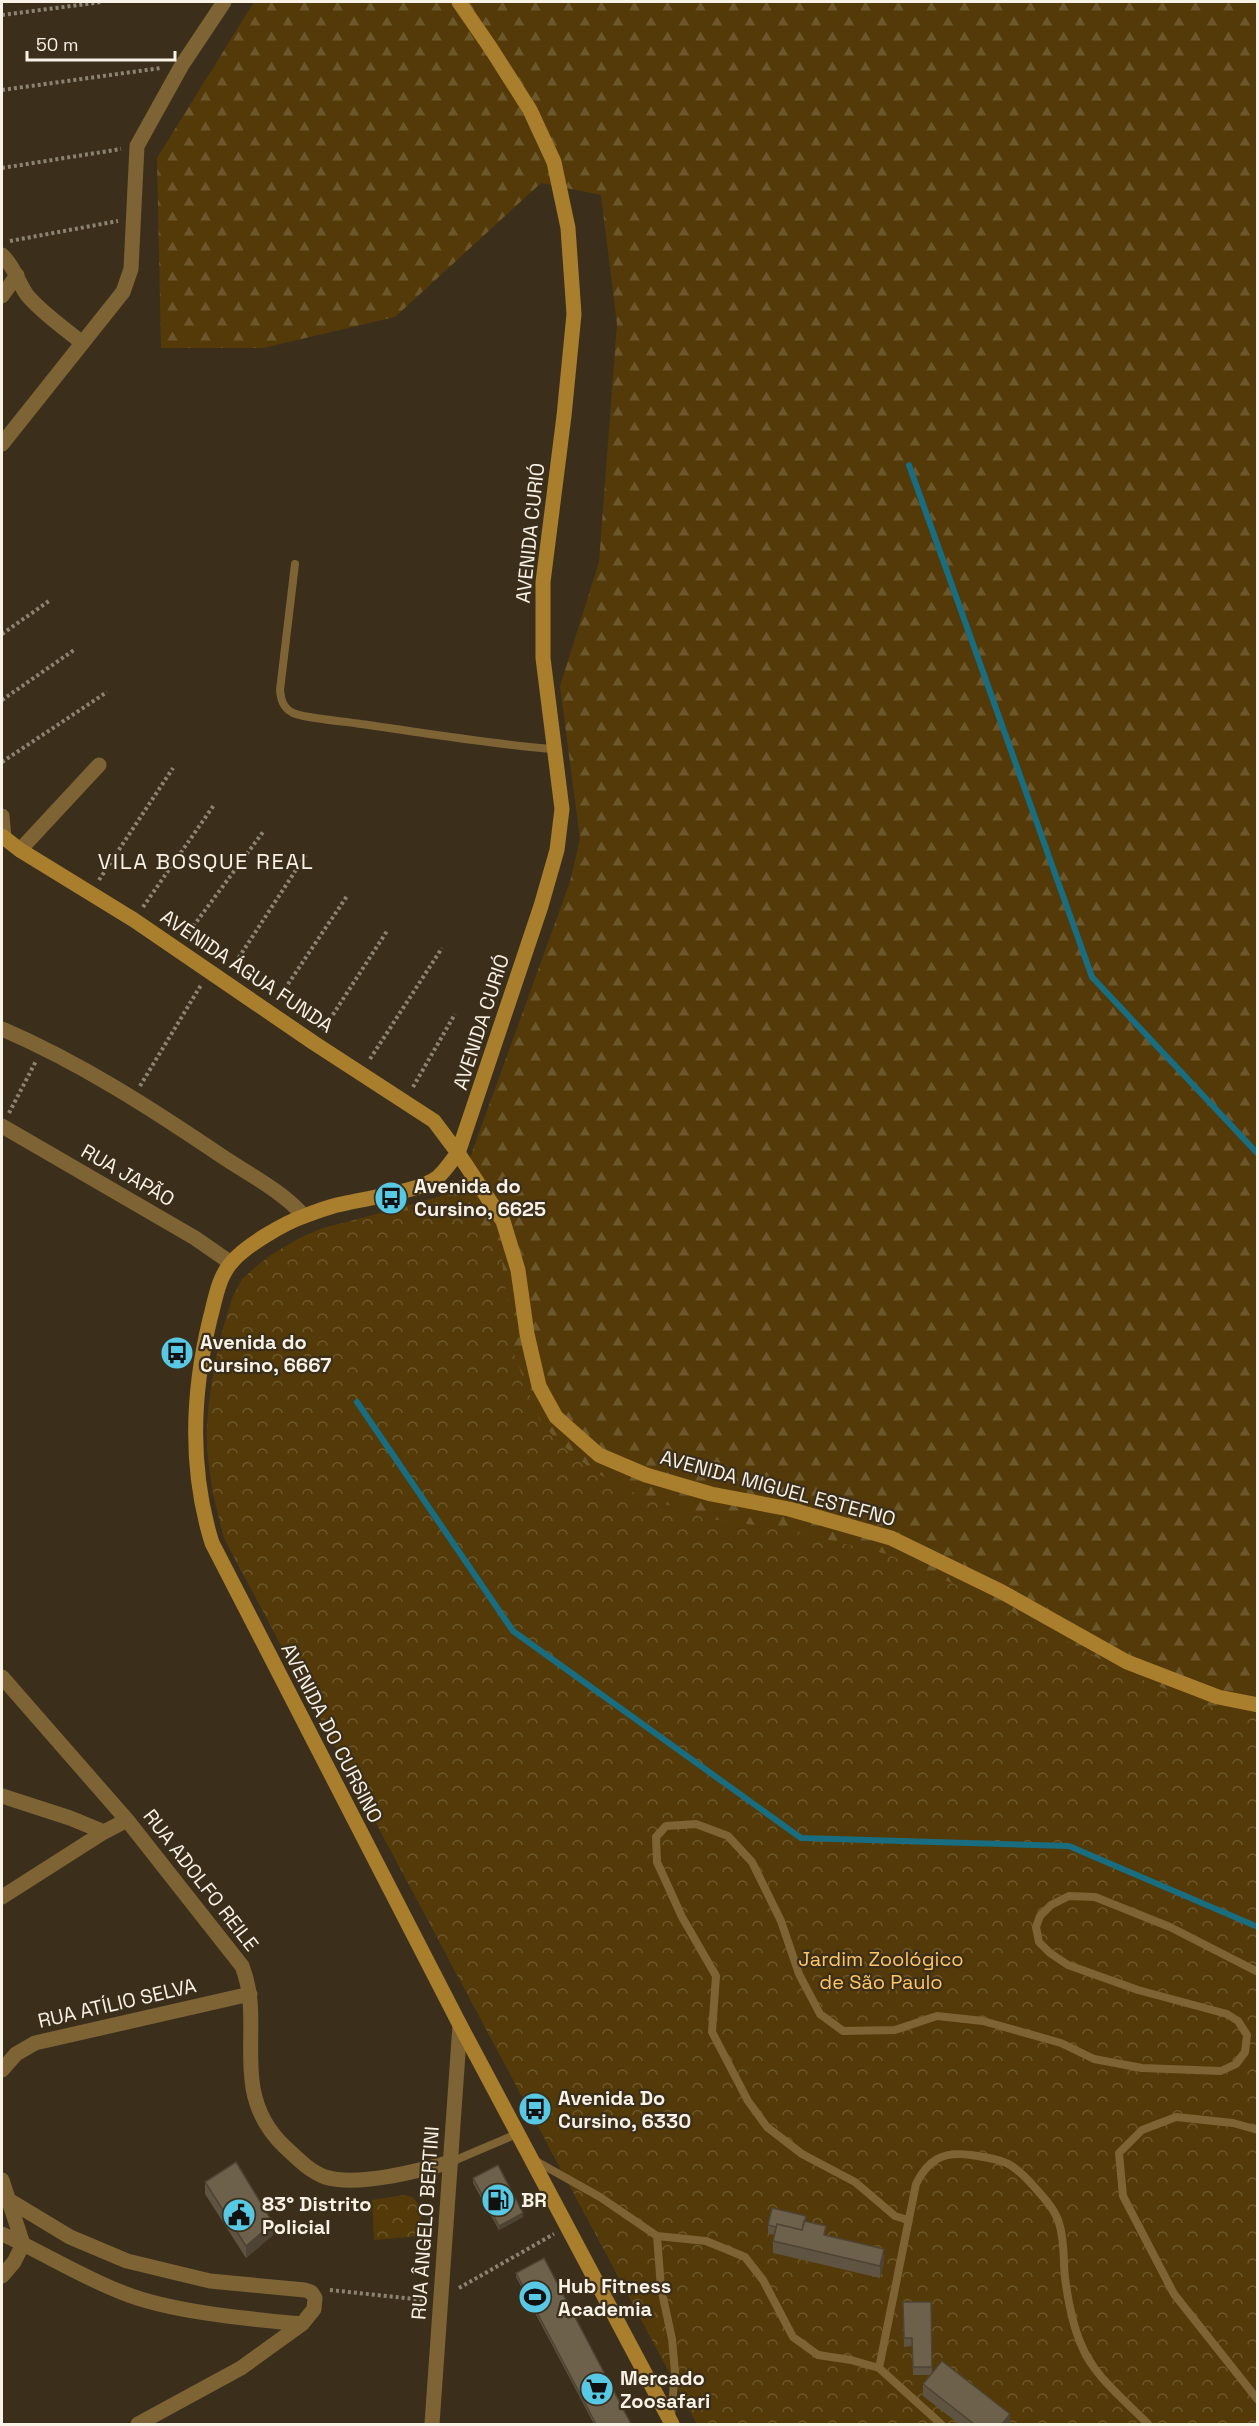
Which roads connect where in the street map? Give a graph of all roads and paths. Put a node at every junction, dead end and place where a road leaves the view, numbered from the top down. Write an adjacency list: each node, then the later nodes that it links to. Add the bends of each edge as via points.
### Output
1 (102, 2): 4 (path)
2 (224, 2): 5 (street)
3 (459, 2): 22 (main road, AVENIDA CURIÓ, via 530,110 554,162 568,228 574,314 543,582 543,658)
4 (2, 15)
5 (182, 65): 6 (path); 7 (street)
6 (2, 90)
7 (137, 147): 8 (path); 9 (street)
8 (2, 168)
9 (133, 219): 10 (path); 14 (street, via 131,268 123,292)
10 (2, 242)
11 (2, 255): 12 (street)
12 (17, 275): 13 (street); 14 (street, via 37,305)
13 (2, 296)
14 (81, 342): 15 (street)
15 (2, 444)
16 (295, 564): 22 (lane, via 280,690 288,710)
17 (49, 601): 18 (path)
18 (2, 634)
19 (74, 650): 21 (path)
20 (107, 692): 23 (path)
21 (2, 700)
22 (553, 748): 49 (main road, AVENIDA CURIÓ, via 562,809 557,850)
23 (2, 762)
24 (99, 765): 30 (street)
25 (173, 768): 32 (path)
26 (214, 805): 34 (path)
27 (2, 816): 29 (street)
28 (263, 832): 37 (path)
29 (3, 837): 30 (main road, AVENIDA ÁGUA FUNDA)
30 (20, 850): 32 (main road, AVENIDA ÁGUA FUNDA)
31 (307, 853): 39 (path)
32 (90, 893): 34 (main road, AVENIDA ÁGUA FUNDA)
33 (347, 896): 40 (path)
34 (134, 920): 37 (main road, AVENIDA ÁGUA FUNDA)
35 (387, 931): 43 (path)
36 (442, 948): 45 (path)
37 (177, 949): 38 (main road, AVENIDA ÁGUA FUNDA)
38 (210, 971): 39 (main road, AVENIDA ÁGUA FUNDA); 46 (path)
39 (224, 981): 40 (main road, AVENIDA ÁGUA FUNDA)
40 (269, 1012): 43 (main road, AVENIDA ÁGUA FUNDA)
41 (455, 1014): 47 (path)
42 (2, 1029): 44 (street)
43 (314, 1043): 45 (main road, AVENIDA ÁGUA FUNDA)
44 (44, 1047): 46 (street); 48 (path)
45 (361, 1072): 47 (main road, AVENIDA ÁGUA FUNDA)
46 (134, 1097): 50 (street, via 282,1196)
47 (405, 1101): 49 (main road, AVENIDA ÁGUA FUNDA, via 434,1121)
48 (2, 1126): 51 (street, RUA JAPÃO)
49 (459, 1153): 50 (main road, AVENIDA DO CURSINO, via 437,1178 421,1185); 53 (main road, AVENIDA MIGUEL ESTEFNO, via 503,1221 518,1270 526,1334 539,1386 556,1417 599,1455 646,1475 711,1494 789,1509 891,1538 1002,1592 1127,1662 1218,1697)
50 (304, 1216): 51 (main road, AVENIDA DO CURSINO)
51 (231, 1263): 60 (main road, AVENIDA DO CURSINO, via 221,1280 201,1353 195,1422 196,1471 209,1533)
52 (2, 1677): 55 (street, RUA ADOLFO REILE)
53 (1257, 1705)
54 (2, 1796): 56 (street)
55 (128, 1820): 56 (street); 59 (street, RUA ADOLFO REILE, via 233,1952 242,1966)
56 (104, 1832): 57 (street)
57 (2, 1897)
58 (1257, 1972): 68 (lane, via 1170,1927 1095,1897 1069,1896 1040,1916 1036,1928 1039,1942 1068,1965 1238,2021 1247,2036 1245,2052 1236,2064 1221,2071 1142,2068 1094,2059 1061,2043 983,2021 937,2016 895,2030 843,2031 820,2014 752,1862 729,1836 696,1824 666,1826 656,1837 657,1862 682,1917 716,1976 712,2032 748,2101 767,2127 802,2154 855,2182 895,2216)
59 (250, 1994): 61 (street, RUA ATÍLIO SELVA, via 35,2043 16,2054); 65 (street, RUA ADOLFO REILE, via 253,2090 272,2134 305,2166 325,2177 348,2180 402,2174)
60 (460, 2025): 63 (main road, AVENIDA DO CURSINO); 65 (street, RUA ÂNGELO BERTINI)
61 (2, 2070)
62 (1257, 2130): 78 (lane, via 1233,2122 1176,2117 1142,2130 1119,2153 1123,2196 1174,2294)
63 (519, 2133): 64 (main road, AVENIDA DO CURSINO); 65 (lane)
64 (533, 2160): 69 (main road, AVENIDA DO CURSINO); 71 (lane, via 600,2197)
65 (451, 2162): 75 (street, RUA ÂNGELO BERTINI)
66 (2, 2180): 67 (street)
67 (5, 2198): 72 (street); 74 (street, via 70,2237 127,2261 210,2281 306,2290)
68 (908, 2220): 77 (lane); 83 (lane, via 916,2184 925,2166 942,2157 966,2154 1014,2166 1052,2207 1059,2223 1065,2278 1081,2346 1094,2368)
69 (567, 2226): 75 (path); 79 (main road, AVENIDA DO CURSINO)
70 (2, 2234): 72 (street)
71 (657, 2236): 77 (lane, via 706,2241 745,2257 763,2280 793,2337 818,2355); 79 (lane, via 675,2372)
72 (23, 2244): 73 (street); 76 (street, via 121,2292 146,2300)
73 (2, 2276)
74 (315, 2298): 75 (path, via 330,2290 424,2300); 76 (street, via 314,2309)
75 (442, 2298): 81 (street, RUA ÂNGELO BERTINI)
76 (302, 2324): 80 (street, via 241,2368)
77 (879, 2368): 82 (lane)
78 (1257, 2400)
79 (671, 2423)
80 (138, 2424)
81 (432, 2424)
82 (941, 2424)
83 (1148, 2424)

